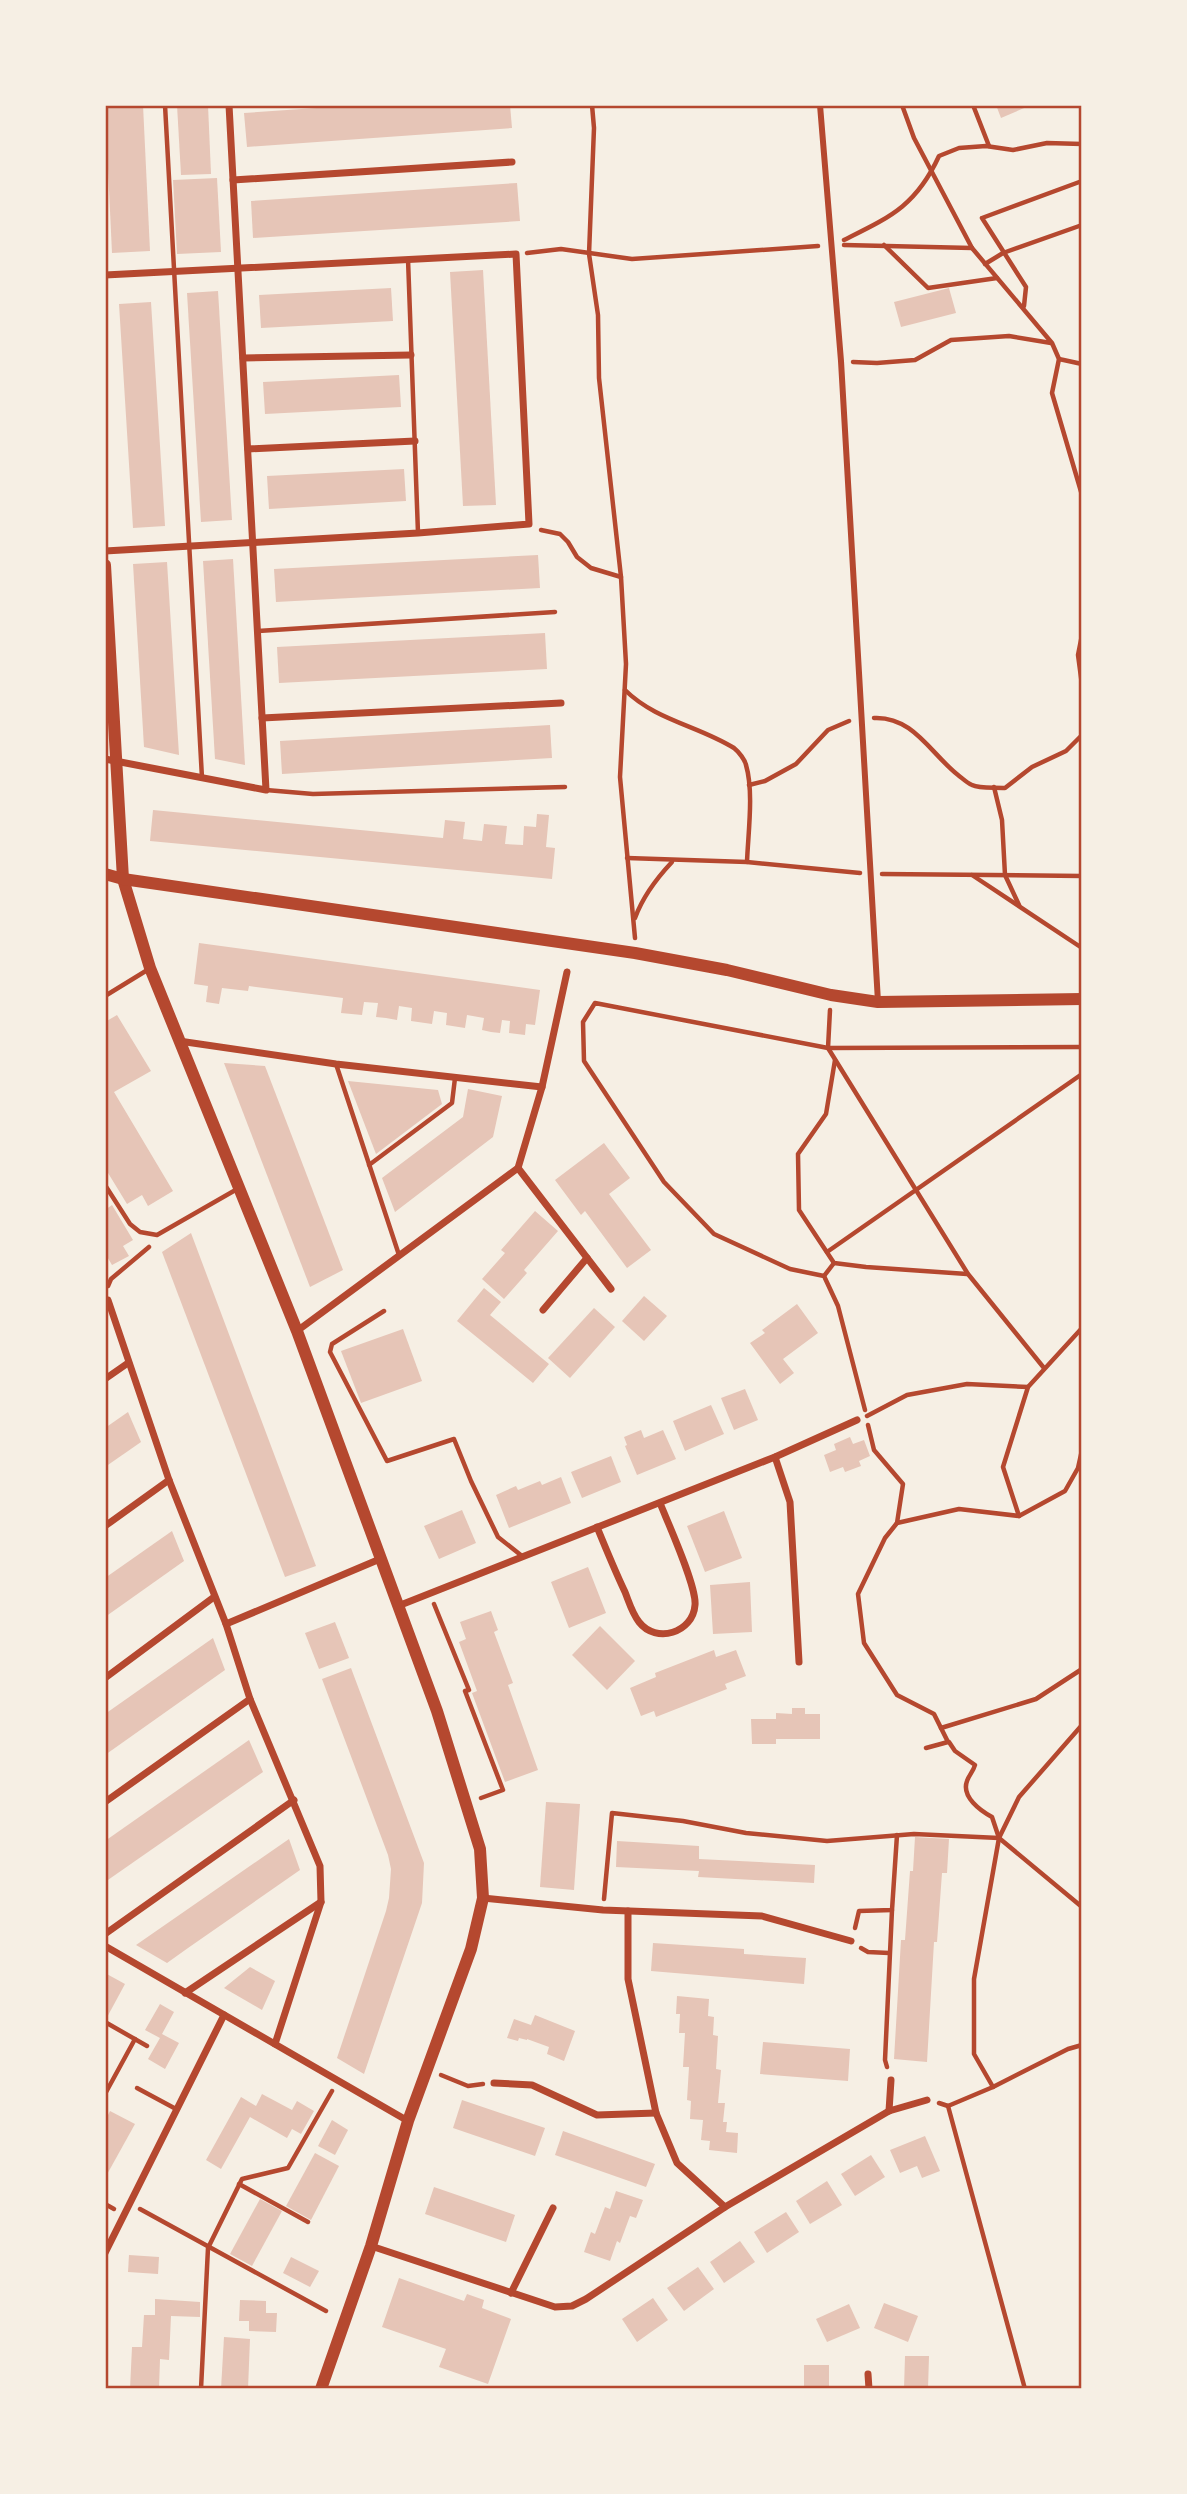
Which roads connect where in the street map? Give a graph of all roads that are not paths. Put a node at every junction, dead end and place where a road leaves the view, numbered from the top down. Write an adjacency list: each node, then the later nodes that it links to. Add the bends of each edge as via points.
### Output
1 (165, 105): 8 (lane)
2 (229, 105): 5 (street)
3 (820, 105): 33 (street, via 841,361)
4 (512, 162): 5 (street)
5 (233, 180): 7 (street)
6 (408, 259): 7 (street); 10 (lane); 14 (street, via 516,254 529,524)
7 (238, 268): 8 (street); 11 (street)
8 (174, 271): 9 (street); 16 (lane)
9 (105, 275)
10 (411, 355): 11 (street); 12 (lane)
11 (243, 358): 13 (street)
12 (415, 441): 13 (street); 14 (lane)
13 (248, 449): 15 (street)
14 (418, 533): 15 (street)
15 (253, 542): 16 (street); 20 (street)
16 (189, 546): 17 (street); 24 (lane)
17 (105, 551)
18 (105, 565): 23 (street)
19 (555, 612): 20 (lane)
20 (258, 631): 22 (street)
21 (561, 703): 22 (street)
22 (262, 718): 26 (street)
23 (111, 760): 24 (street); 28 (street)
24 (202, 778): 26 (street)
25 (565, 787): 26 (lane, via 313,794)
26 (266, 790)
27 (105, 874): 28 (street)
28 (123, 879): 29 (street); 33 (street, via 635,953)
29 (150, 968): 31 (lane); 34 (street)
30 (567, 972): 37 (street)
31 (105, 996)
32 (1082, 999): 33 (street)
33 (878, 1002)
34 (179, 1041): 35 (street); 41 (street)
35 (336, 1064): 36 (street); 38 (lane)
36 (454, 1077): 37 (street); 38 (lane, via 452,1103)
37 (542, 1087): 39 (street)
38 (369, 1165): 42 (lane)
39 (518, 1168): 42 (street); 43 (street)
40 (105, 1185): 41 (lane, via 130,1224 140,1232 157,1235)
41 (240, 1187): 48 (street)
42 (399, 1255): 48 (street)
43 (587, 1258): 44 (street); 46 (street)
44 (611, 1289)
45 (108, 1300): 49 (street)
46 (543, 1310)
47 (384, 1311): 57 (lane, via 332,1344 330,1352 387,1461 454,1439 498,1537)
48 (296, 1331): 58 (street)
49 (128, 1363): 50 (street); 53 (street)
50 (105, 1379)
51 (857, 1420): 52 (street)
52 (775, 1457): 54 (street); 62 (street, via 790,1502)
53 (169, 1480): 55 (street); 59 (street)
54 (660, 1503): 56 (street); 56 (street, via 694,1593 694,1614 680,1630 659,1634 640,1624)
55 (105, 1526)
56 (597, 1527): 57 (street)
57 (523, 1557): 60 (street)
58 (380, 1559): 60 (street); 61 (street)
59 (214, 1597): 61 (street); 63 (street)
60 (397, 1606): 67 (street, via 467,1802 480,1849)
61 (226, 1624): 64 (street)
62 (799, 1662)
63 (105, 1678)
64 (250, 1699): 65 (street); 66 (street)
65 (293, 1800): 68 (street, via 320,1866); 70 (street)
66 (105, 1802)
67 (483, 1898): 69 (street); 83 (street, via 471,1949)
68 (321, 1902): 73 (street); 75 (street)
69 (628, 1911): 71 (street, via 762,1916); 82 (street, via 628,1979)
70 (105, 1934)
71 (851, 1941)
72 (105, 1946): 73 (street)
73 (185, 1993): 74 (street)
74 (224, 2015): 75 (street); 80 (street)
75 (275, 2044): 83 (street)
76 (891, 2080): 81 (street)
77 (494, 2083): 82 (street, via 532,2085 597,2115)
78 (137, 2088): 80 (lane)
79 (928, 2100): 81 (street)
80 (177, 2110): 87 (street)
81 (889, 2111): 84 (street)
82 (656, 2113): 84 (street, via 677,2163)
83 (408, 2121): 86 (street)
84 (725, 2207): 88 (street, via 572,2306 555,2307)
85 (553, 2208): 88 (street)
86 (371, 2246): 88 (street); 90 (street)
87 (105, 2253)
88 (511, 2293)
89 (869, 2374): 91 (street)
90 (321, 2389)
91 (869, 2389)

